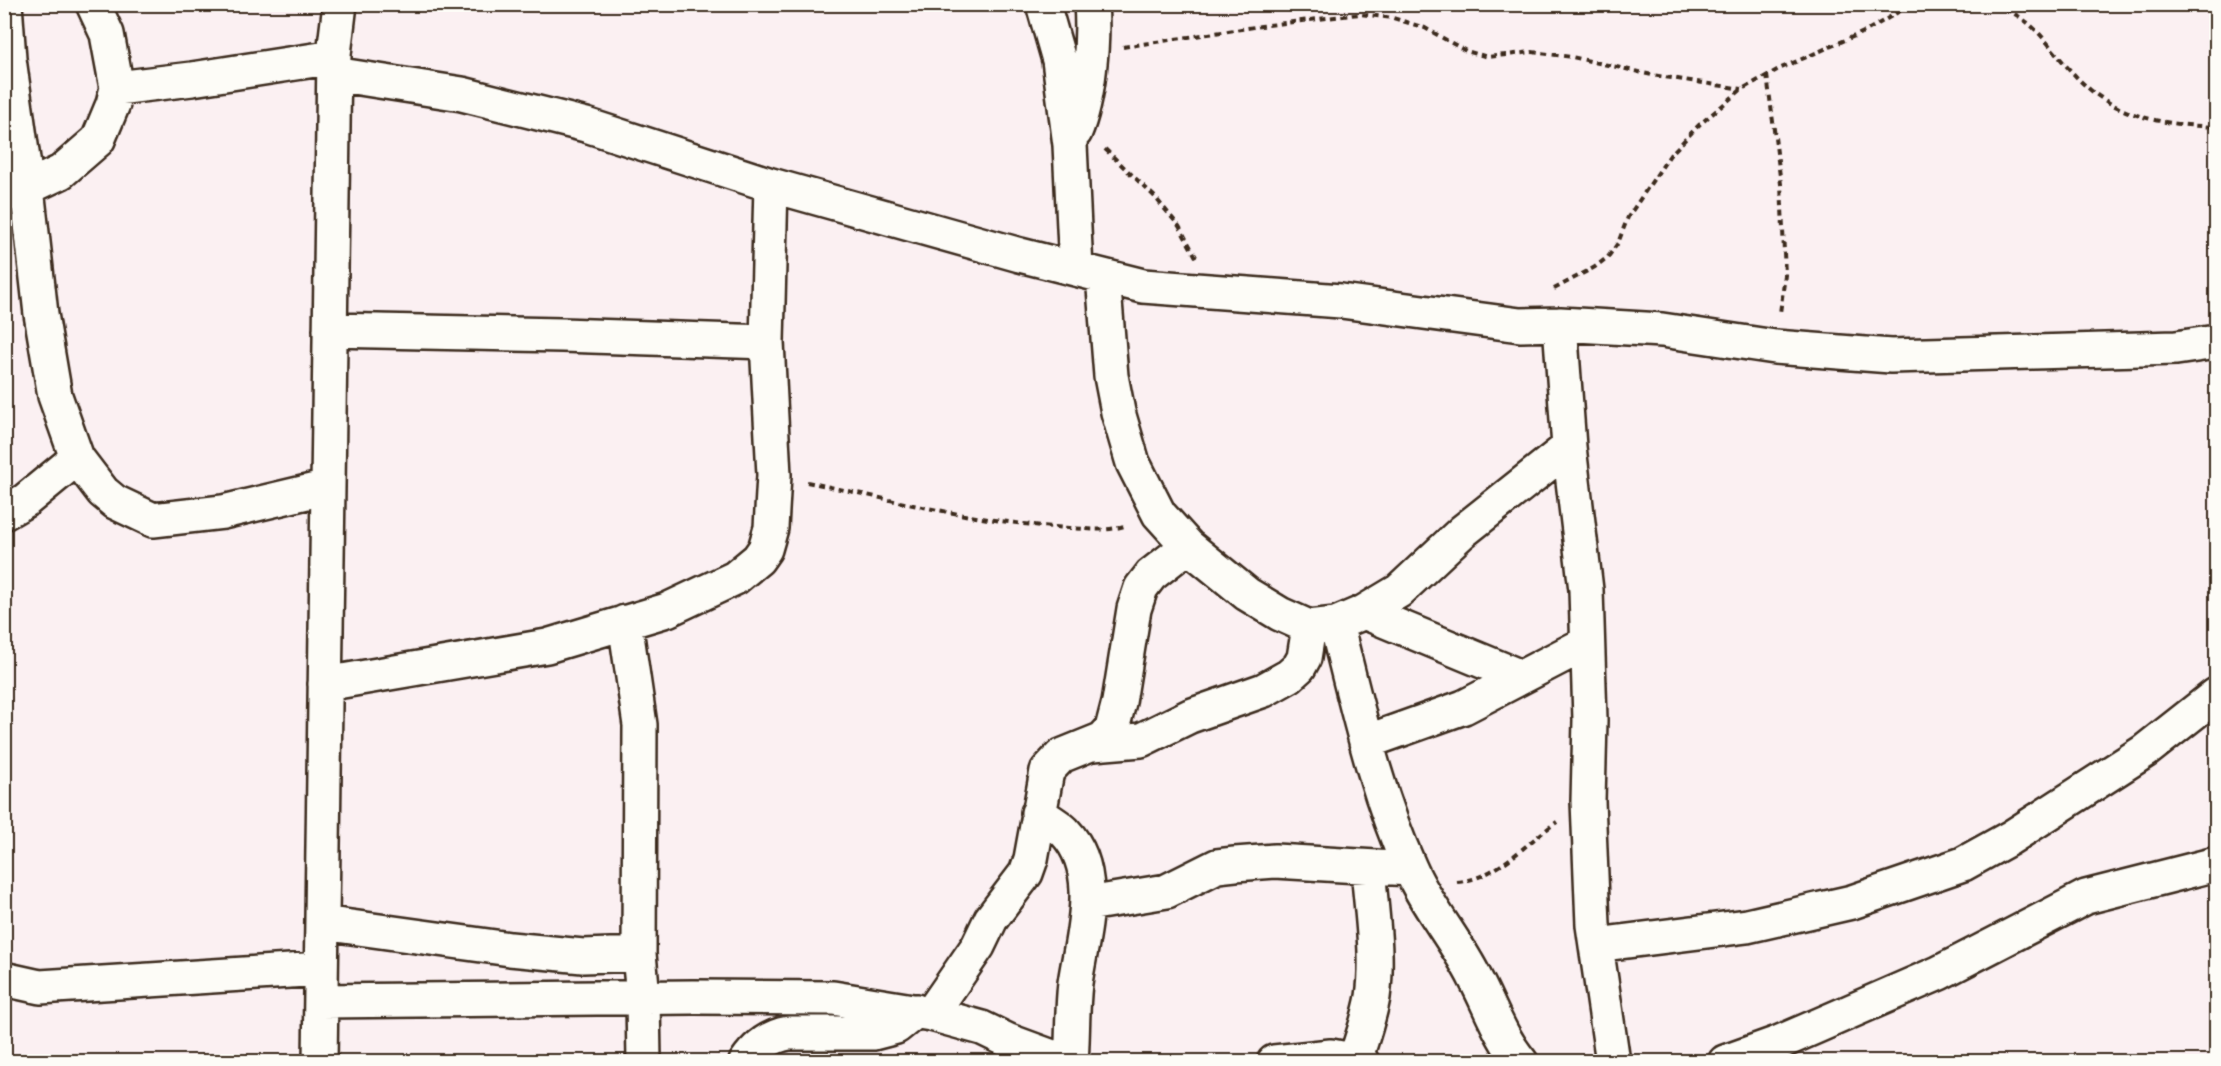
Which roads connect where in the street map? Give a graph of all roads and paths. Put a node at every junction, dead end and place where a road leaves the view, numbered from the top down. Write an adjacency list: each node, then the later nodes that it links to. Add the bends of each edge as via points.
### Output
1 (5, 4): 16 (street)
2 (93, 4): 11 (street, via 107,34)
3 (340, 4): 9 (street)
4 (1043, 4): 14 (street)
5 (1091, 4): 8 (street)
6 (1912, 4): 10 (path, via 1866,31)
7 (1996, 4): 13 (path, via 2025,20 2096,96 2137,117 2175,125)
8 (1090, 52): 12 (path, via 1359,14 1393,18 1425,28 1466,51 1488,57 1532,52 1572,57); 14 (street, via 1084,111)
9 (334, 66): 11 (street); 15 (street, via 575,122); 21 (street)
10 (1767, 75): 12 (path); 24 (path, via 1781,184 1785,275)
11 (117, 88): 16 (street, via 98,141 61,172)
12 (1742, 89): 19 (path, via 1670,155 1628,217 1608,257)
13 (2217, 127)
14 (1074, 134): 17 (street); 18 (path, via 1160,204 1179,226)
15 (771, 185): 17 (street); 22 (street)
16 (16, 191): 26 (street, via 55,396)
17 (1090, 272): 18 (street, via 1143,286); 30 (street, via 1118,412 1133,463)
18 (1216, 291): 20 (street, via 1341,301 1520,325)
19 (1549, 292)
20 (1560, 324): 24 (street, via 1662,330); 25 (street)
21 (330, 330): 22 (street); 28 (street)
22 (767, 342): 27 (street)
23 (2217, 342): 24 (street, via 2176,348 1891,356)
24 (1775, 347)
25 (1569, 447): 32 (street, via 1461,531 1400,591); 34 (street, via 1586,591)
26 (77, 458): 28 (street, via 115,502 153,520 223,512); 29 (street)
27 (774, 475): 30 (path, via 1035,526 1113,530); 33 (street, via 771,528 758,559 735,578 667,610)
28 (328, 487): 36 (street)
29 (4, 513)
30 (1159, 514): 31 (street)
31 (1188, 546): 32 (street, via 1247,594 1280,614); 39 (street, via 1151,575 1141,588 1112,729)
32 (1336, 621): 35 (street); 38 (street); 39 (street, via 1299,667 1264,690 1190,716 1141,740)
33 (625, 622): 36 (street, via 547,646); 48 (street, via 640,724)
34 (1587, 643): 35 (street); 40 (street)
35 (1521, 677): 38 (street, via 1464,707)
36 (325, 684): 46 (street)
37 (2217, 695): 47 (street, via 2145,751 1963,864 1852,902 1770,921)
38 (1366, 742): 44 (street)
39 (1093, 744): 41 (street, via 1061,756 1047,771)
40 (1588, 801): 44 (path, via 1502,866 1461,882); 47 (street)
41 (1038, 813): 45 (street, via 1065,832 1078,851); 52 (street, via 1026,873 991,919 978,946)
42 (2217, 864): 61 (street, via 2086,897 1939,973)
43 (1368, 867): 44 (street); 45 (street, via 1275,861 1217,866 1167,891); 54 (street, via 1375,969)
44 (1415, 878): 59 (street, via 1475,976 1508,1047)
45 (1088, 904): 53 (street, via 1073,998)
46 (322, 922): 48 (street, via 510,949 583,956); 50 (street)
47 (1596, 945): 60 (street)
48 (639, 954): 51 (street)
49 (4, 978): 50 (street, via 40,987)
50 (321, 985): 51 (street); 55 (street)
51 (643, 998): 52 (street, via 833,999); 56 (street)
52 (924, 1013): 53 (street, via 982,1028); 57 (street, via 873,1033 776,1035)
53 (1057, 1060)
54 (1359, 1061): 58 (street, via 1331,1056)
55 (320, 1062)
56 (644, 1062)
57 (746, 1062)
58 (1274, 1062)
59 (1521, 1062)
60 (1613, 1062)
61 (1725, 1062)

